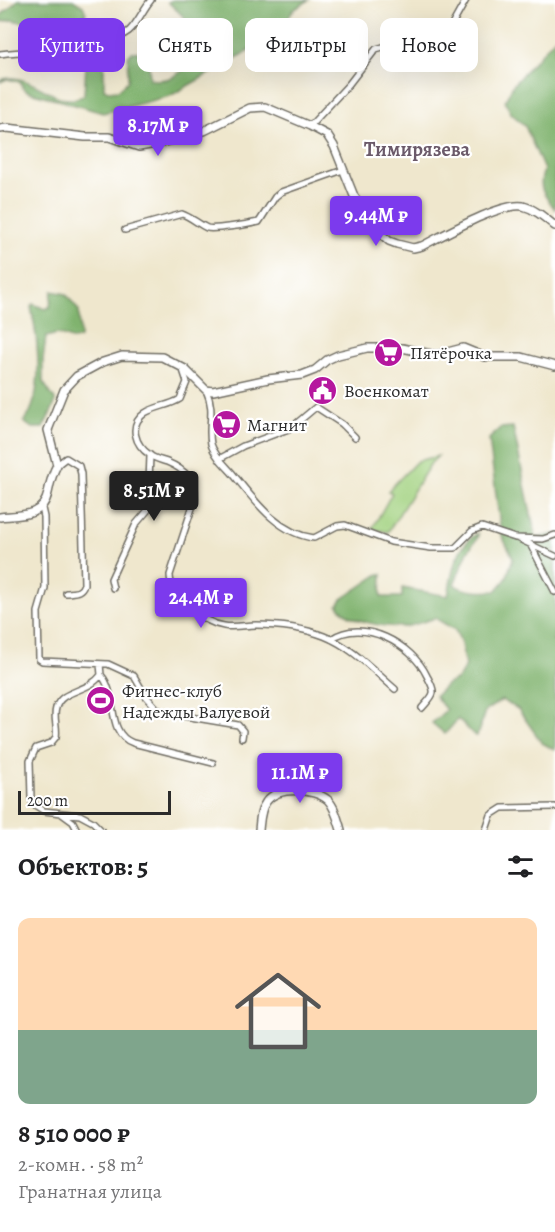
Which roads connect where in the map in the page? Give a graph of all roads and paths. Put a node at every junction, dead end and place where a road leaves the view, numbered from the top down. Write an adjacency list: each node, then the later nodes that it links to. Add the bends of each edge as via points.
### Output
1 (151, 0): 3 (street, via 133,27 118,38 95,46)
2 (466, 0): 4 (street, via 447,34 376,49)
3 (0, 54)
4 (310, 126): 5 (street, via 260,106 204,131 139,147 109,137); 6 (street, via 332,141)
5 (0, 129)
6 (343, 170): 7 (street, via 354,196 379,232 404,247 422,246 494,211 514,206 531,209); 8 (street, via 281,192 259,222 213,230 182,214)
7 (555, 226)
8 (125, 230)
9 (176, 363): 11 (street); 13 (street, via 187,378 180,399 146,413 135,426 134,434); 15 (street, via 162,357 122,356 77,376 64,390 48,430)
10 (555, 366): 11 (street, via 521,357 485,357 464,348 436,355 415,349 368,348 338,355 302,375)
11 (206, 390): 14 (street, via 212,408 212,447)
12 (355, 437): 14 (street, via 316,407 291,428)
13 (150, 456): 22 (street, via 148,510 136,524 111,579); 25 (street, via 179,468 195,488 195,499 170,575 172,586 187,606 207,620 225,626 279,627)
14 (219, 459): 19 (street, via 270,517 307,537 321,536 345,525 391,542 431,548 455,548 477,527)
15 (57, 465): 16 (street); 23 (street, via 66,458 79,466 81,474 84,584 78,592)
16 (42, 508): 17 (street); 26 (street, via 45,588 38,612 39,659)
17 (0, 517)
18 (555, 536): 19 (street)
19 (515, 538): 20 (street)
20 (530, 544): 21 (street); 24 (street)
21 (555, 556)
22 (114, 588)
23 (66, 592)
24 (555, 592)
25 (331, 639): 28 (street, via 354,653); 29 (street, via 342,633 374,634 398,642 424,670 433,691)
26 (100, 664): 27 (street); 30 (street, via 134,676 160,712 238,725 243,731)
27 (101, 675): 31 (street, via 111,690 116,730 121,737); 33 (street, via 90,686 61,698 56,706 56,737 32,754 33,804)
28 (394, 689)
29 (422, 708)
30 (242, 738)
31 (213, 764)
32 (555, 807): 38 (street, via 502,808 491,815)
33 (58, 812): 34 (street, via 67,816); 35 (street, via 80,815)
34 (76, 830)
35 (101, 830)
36 (259, 830): 37 (street, via 267,800 291,791 315,794 328,801)
37 (341, 830)
38 (486, 830)

